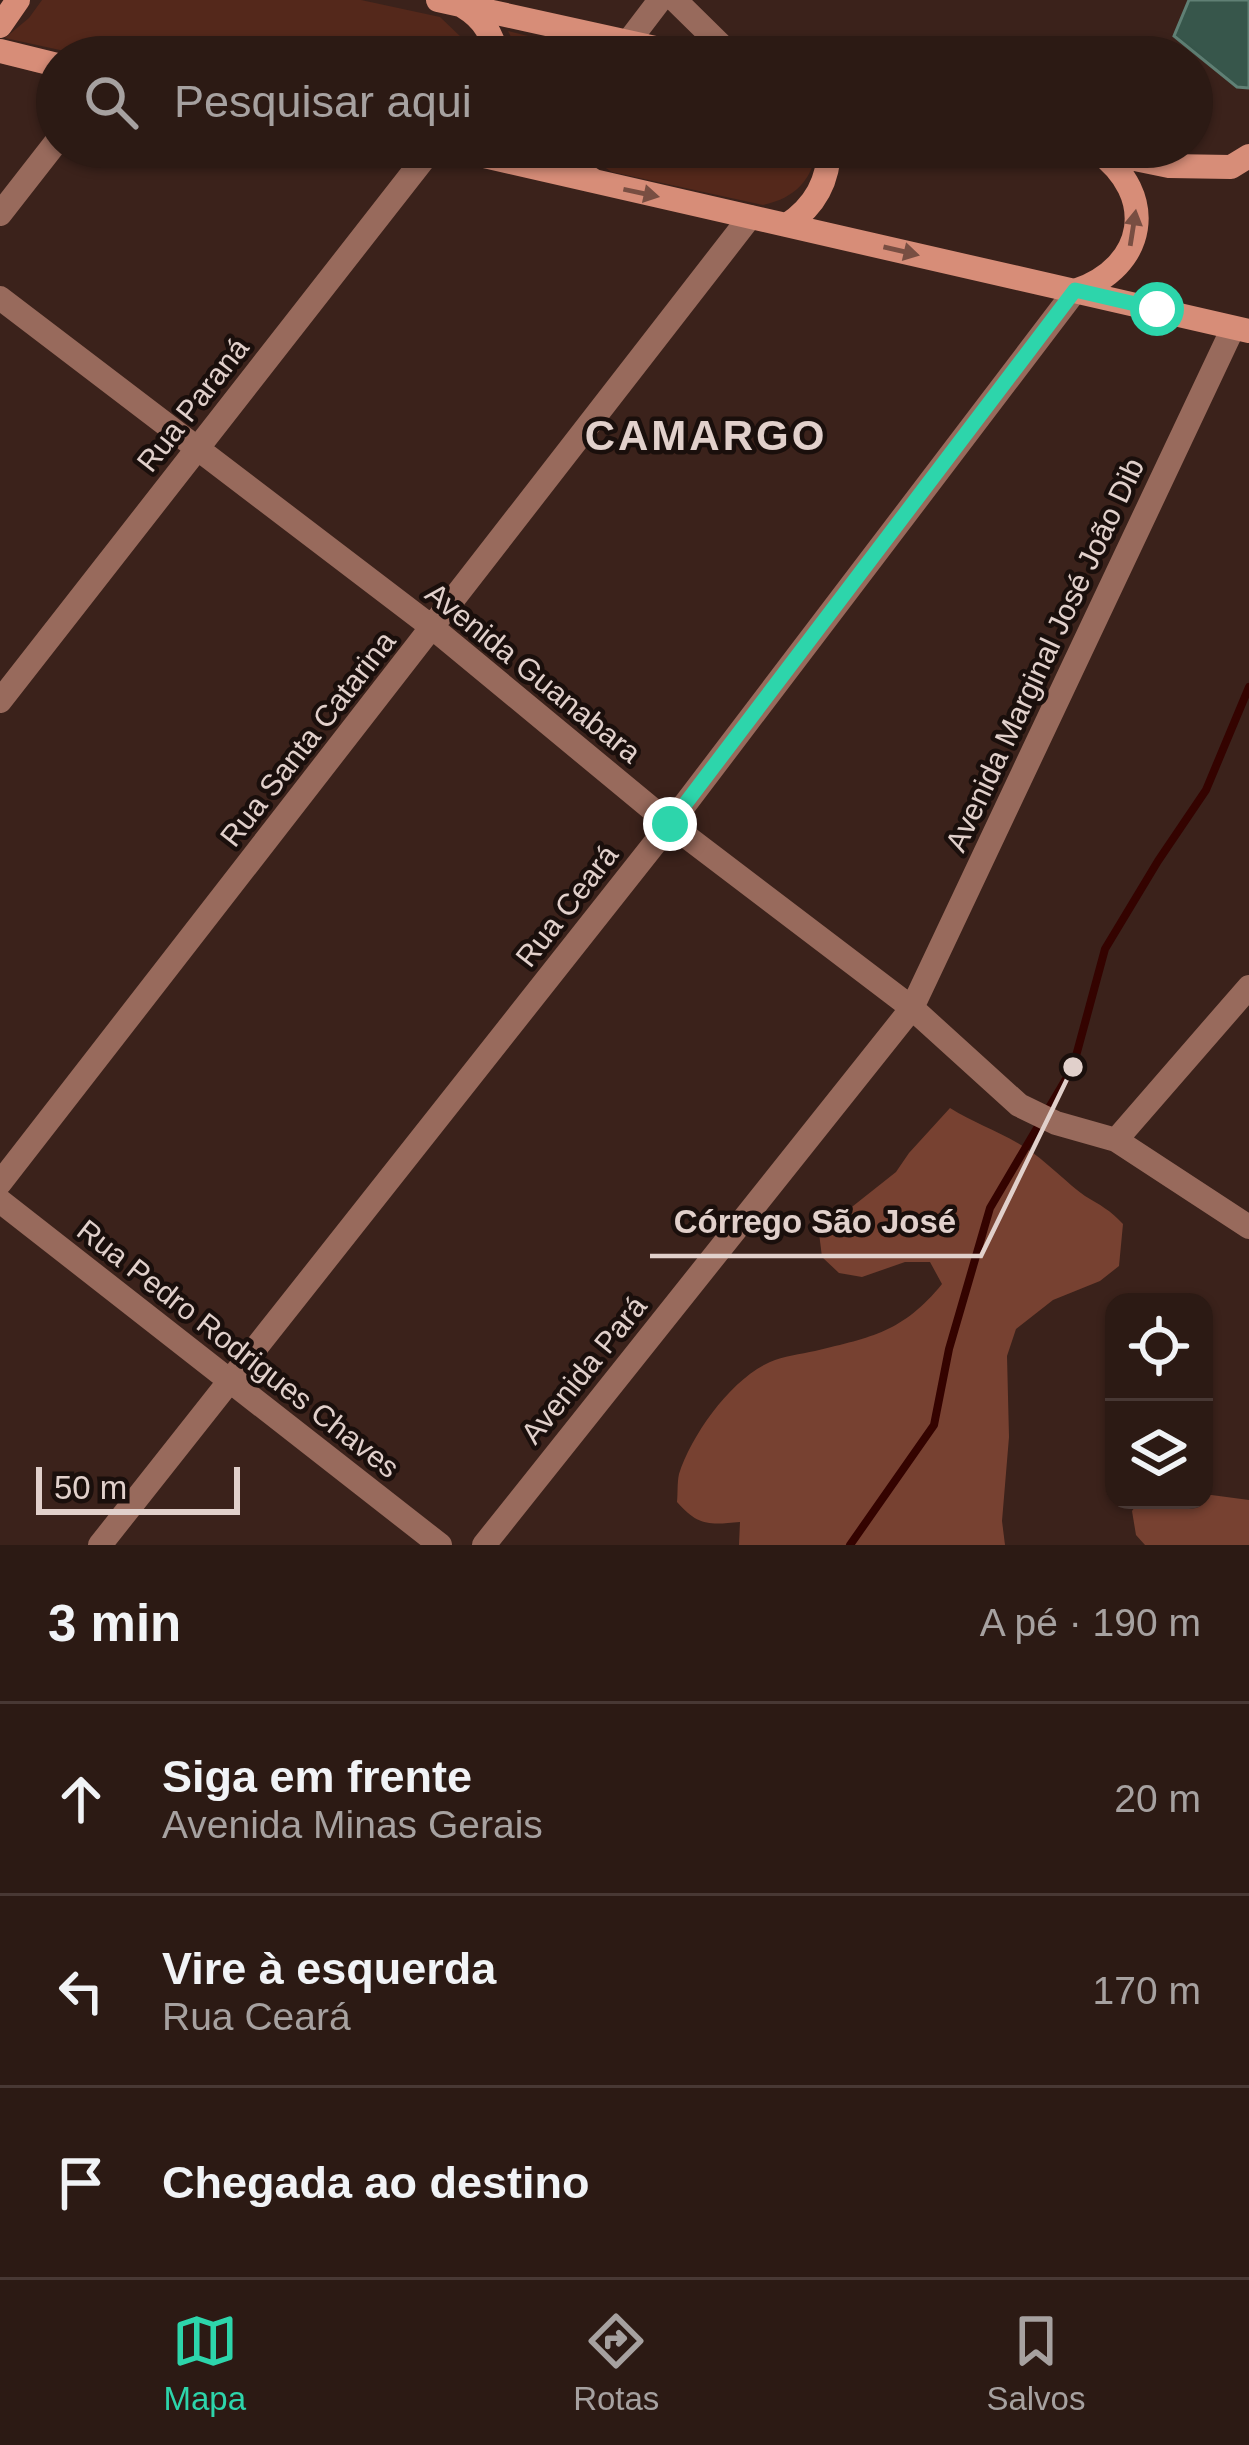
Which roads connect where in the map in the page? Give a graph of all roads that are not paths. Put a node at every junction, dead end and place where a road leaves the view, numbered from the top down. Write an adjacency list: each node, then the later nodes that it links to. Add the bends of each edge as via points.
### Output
1 (18, 0): 5 (main road)
2 (660, 0): 8 (street)
3 (675, 0): 9 (street)
4 (449, 3): 6 (main road, via 479,16); 7 (main road)
5 (0, 26)
6 (492, 36)
7 (600, 36)
8 (633, 36)
9 (712, 36)
10 (0, 51): 11 (main road)
11 (36, 60)
12 (1249, 156): 13 (main road)
13 (1213, 167)
14 (36, 168): 21 (street)
15 (431, 168): 27 (street, Rua Paraná)
16 (531, 168): 20 (main road)
17 (578, 168): 20 (main road)
18 (828, 168): 23 (main road, via 818,195)
19 (1118, 168): 24 (main road, one-way to 19, via 1116,270 1129,251 1136,206)
20 (598, 184): 22 (main road, one-way to 22)
21 (0, 214)
22 (750, 217): 23 (main road); 28 (street, Rua Santa Catarina)
23 (787, 224): 24 (main road, one-way to 24)
24 (1075, 290): 26 (main road); 30 (street, Rua Ceará)
25 (0, 298): 27 (street, Avenida Guanabara)
26 (1241, 329): 32 (street, Avenida Marginal José João Dib)
27 (197, 448): 28 (street, Avenida Guanabara); 29 (street, Rua Paraná)
28 (434, 628): 30 (street, Avenida Guanabara); 34 (street, Rua Santa Catarina)
29 (0, 700)
30 (670, 824): 32 (street, Avenida Guanabara); 37 (street, Rua Ceará)
31 (1249, 987): 33 (street)
32 (912, 1008): 33 (street, Avenida Guanabara, via 1019,1105); 40 (street, Avenida Pará)
33 (1116, 1140): 36 (street, Avenida Guanabara)
34 (0, 1183)
35 (0, 1201): 37 (street, Rua Pedro Rodrigues Chaves)
36 (1249, 1227)
37 (229, 1380): 38 (street, Rua Ceará); 39 (street, Rua Pedro Rodrigues Chaves)
38 (100, 1545)
39 (440, 1545)
40 (484, 1545)

